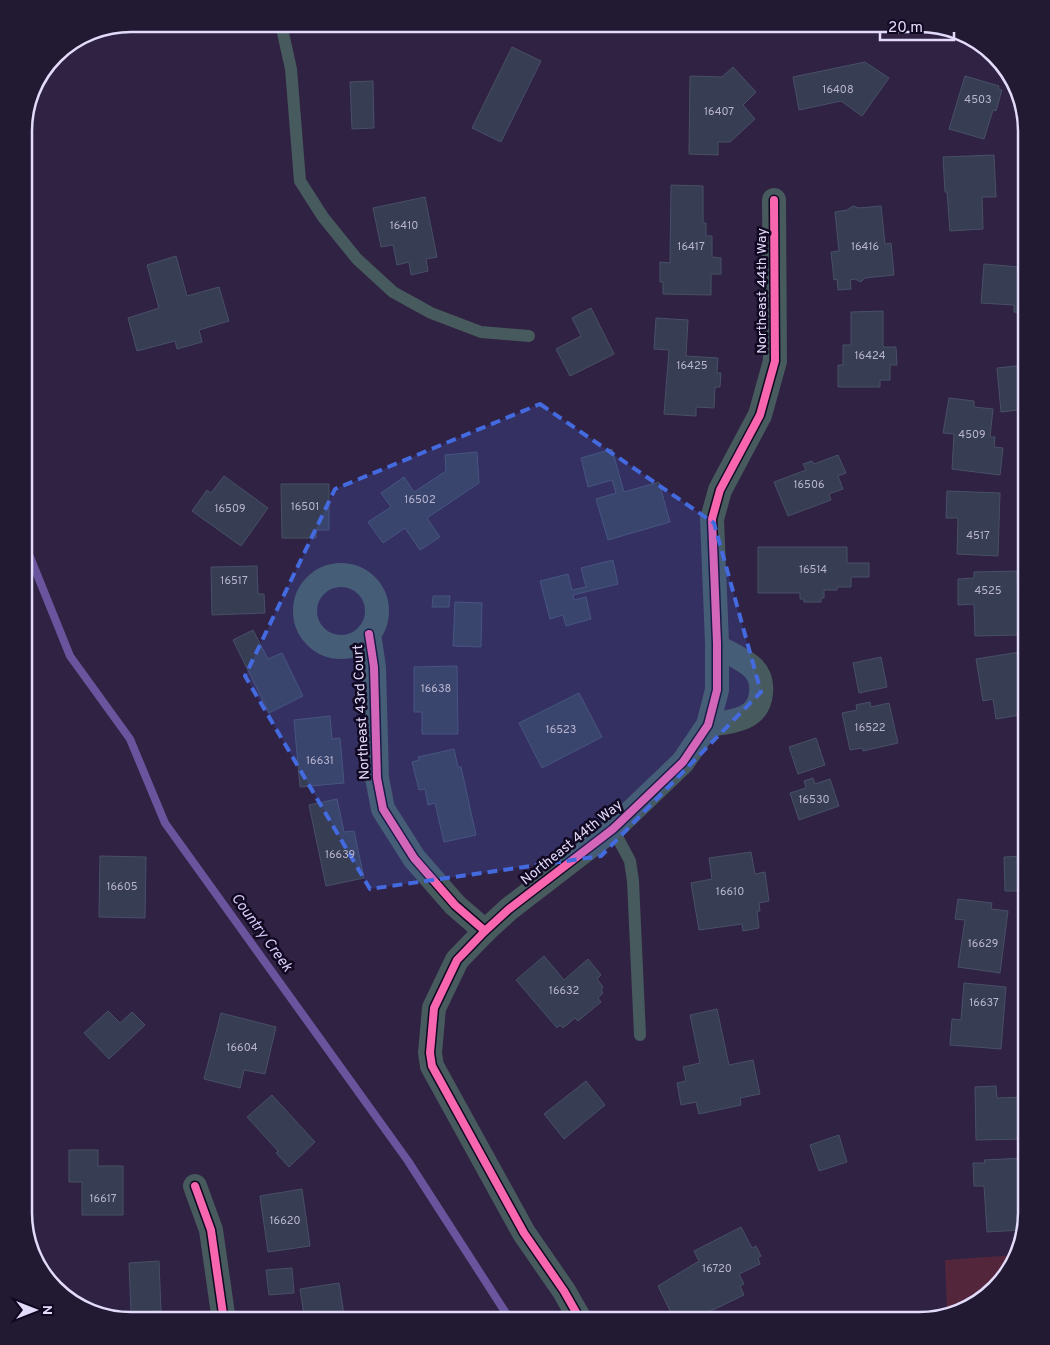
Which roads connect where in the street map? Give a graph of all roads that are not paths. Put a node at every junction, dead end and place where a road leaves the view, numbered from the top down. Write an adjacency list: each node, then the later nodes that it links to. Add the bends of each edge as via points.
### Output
1 (283, 33): 3 (lane, via 291,69 300,181 323,217 357,259 393,292 431,313 481,332)
2 (774, 200): 5 (street, Northeast 44th Way, via 775,362 760,414 720,490 712,519)
3 (529, 336)
4 (369, 634): 8 (street, Northeast 43rd Court, via 374,667 376,778 383,809 414,858 455,905)
5 (717, 646): 6 (street, Northeast 44th Way, via 717,690); 6 (street, via 755,670 760,678 761,696 758,705 744,719)
6 (708, 725): 7 (street, Northeast 44th Way, via 683,762)
7 (613, 829): 8 (street, Northeast 44th Way); 9 (lane, via 630,861 633,881)
8 (485, 931): 12 (street, Northeast 44th Way, via 458,960 434,1008 432,1066 524,1233)
9 (640, 1035)
10 (195, 1186): 11 (street, via 211,1230)
11 (223, 1312)
12 (577, 1312)

